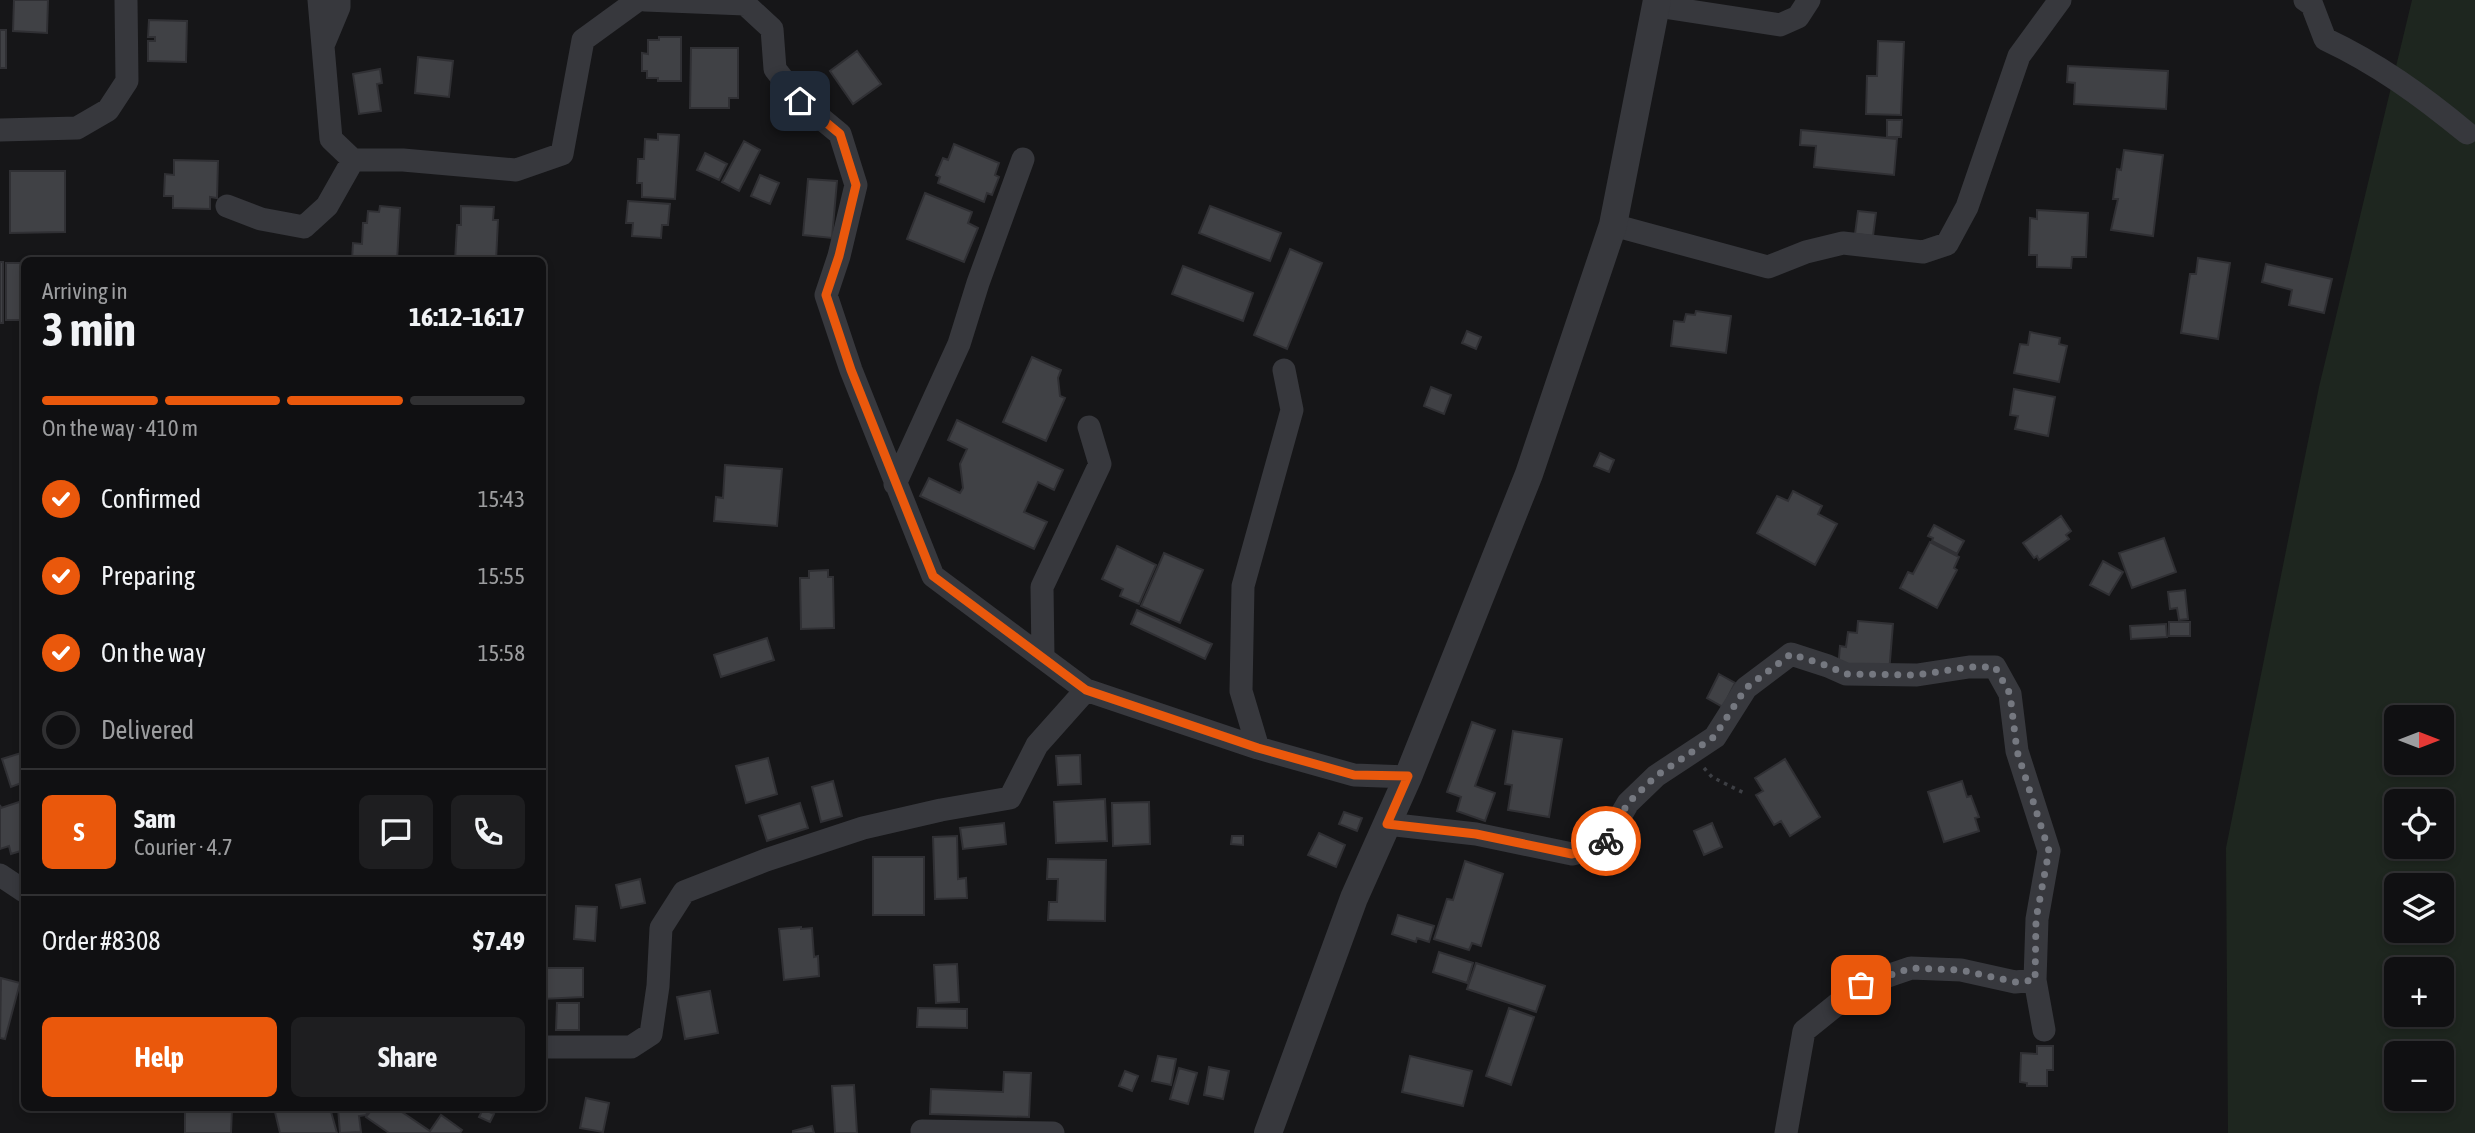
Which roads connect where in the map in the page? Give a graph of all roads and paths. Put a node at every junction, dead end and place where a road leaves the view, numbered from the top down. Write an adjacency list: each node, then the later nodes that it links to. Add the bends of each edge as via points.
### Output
1 (126, 0): 11 (street, via 127,81 108,110 77,128)
2 (319, 0): 10 (street)
3 (339, 0): 10 (street)
4 (638, 0): 14 (street, via 583,40 562,154 516,170)
5 (645, 0): 19 (street, via 745,4 772,29 775,69 800,101 840,134 856,185 826,295)
6 (1809, 0): 9 (street, via 1798,17 1780,25)
7 (2060, 0): 16 (street, via 2019,56 1968,207 1947,244 1923,252 1843,243 1768,267)
8 (2305, 0): 12 (street, via 2312,5 2325,38 2421,95)
9 (1657, 3): 16 (street)
10 (323, 46): 14 (street, via 331,139)
11 (0, 130)
12 (2467, 133)
13 (1023, 159): 19 (street, via 959,344)
14 (353, 160): 15 (street, via 327,206 304,227 261,219)
15 (227, 206)
16 (1613, 225): 24 (street, via 1529,474)
17 (1284, 370): 22 (street, via 1292,410 1243,586 1241,691)
18 (1089, 427): 20 (street, via 1100,464 1042,587)
19 (895, 484): 20 (street, via 933,576)
20 (1043, 658): 21 (street)
21 (1086, 690): 22 (street); 31 (street, via 1037,745 1010,798 863,828 684,892 661,928 651,1034 631,1047)
22 (1258, 748): 24 (street, via 1354,775)
23 (1692, 752): 25 (path, via 1712,777); 26 (street, via 1656,776 1628,803 1602,846 1572,854 1476,834); 29 (street, via 1714,737 1746,688 1791,654 1846,674 1917,675 1995,667 2010,694 2017,751 2049,851 2036,919)
24 (1408, 776): 26 (street)
25 (1746, 794)
26 (1387, 824): 34 (street, via 1354,898)
27 (0, 875): 28 (street)
28 (21, 889)
29 (2035, 980): 30 (street); 35 (street, via 2015,982 1961,970 1911,968 1861,985 1804,1031)
30 (2044, 1030)
31 (546, 1047)
32 (922, 1131): 33 (street)
33 (1053, 1133)
34 (1268, 1133)
35 (1786, 1133)

